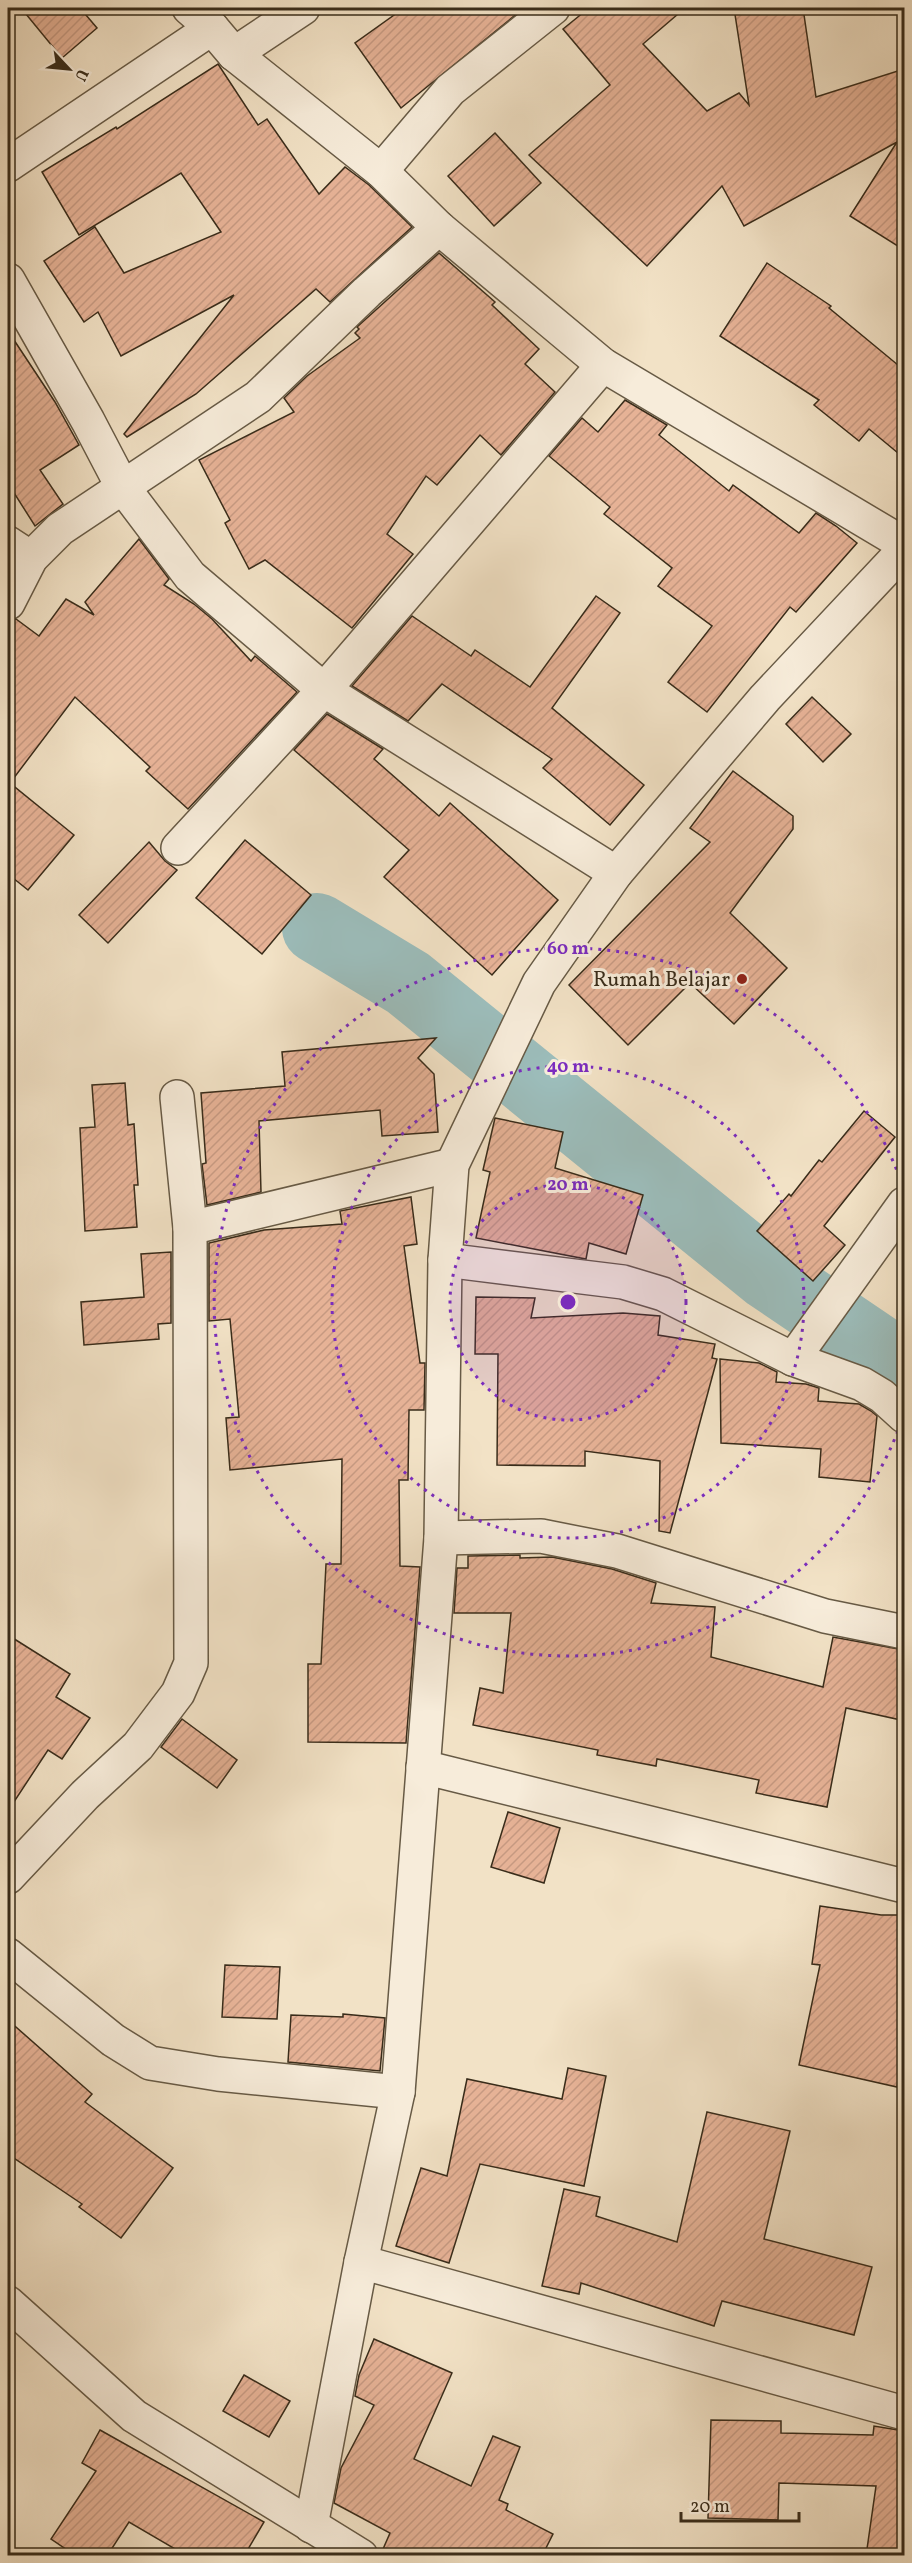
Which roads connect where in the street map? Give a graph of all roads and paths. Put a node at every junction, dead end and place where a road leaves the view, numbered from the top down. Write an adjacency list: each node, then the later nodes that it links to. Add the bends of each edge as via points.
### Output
1 (303, 8): 4 (street)
2 (553, 8): 6 (street, via 450,90)
3 (200, 18): 4 (street); 5 (street)
4 (234, 54): 6 (street)
5 (8, 165)
6 (381, 171): 7 (street)
7 (439, 228): 10 (street); 11 (street, via 258,397)
8 (8, 280): 9 (street)
9 (17, 317): 11 (street, via 88,421)
10 (603, 365): 12 (street); 16 (street)
11 (122, 486): 13 (street, via 60,529); 16 (street, via 190,576)
12 (904, 544)
13 (19, 550): 15 (street)
14 (904, 550): 18 (street, via 765,698)
15 (8, 603)
16 (324, 690): 17 (street); 18 (street)
17 (178, 848)
18 (616, 873): 20 (street, via 539,983)
19 (177, 1097): 22 (street)
20 (452, 1165): 22 (street); 23 (street)
21 (904, 1204): 24 (street)
22 (190, 1228): 29 (street, via 191,1663 178,1693 138,1746 85,1795)
23 (445, 1260): 24 (street, via 623,1282 663,1294); 26 (street)
24 (796, 1355): 25 (street, via 862,1384)
25 (904, 1416)
26 (441, 1538): 27 (street, via 541,1536 617,1551 825,1616); 28 (street)
27 (904, 1632)
28 (423, 1767): 30 (street); 32 (street)
29 (8, 1877)
30 (904, 1886)
31 (8, 1955): 32 (street, via 113,2040 150,2063 218,2074)
32 (398, 2092): 33 (street)
33 (361, 2262): 35 (street); 36 (street)
34 (8, 2303): 36 (street, via 134,2416)
35 (904, 2413)
36 (312, 2526): 37 (street)
37 (361, 2556)

